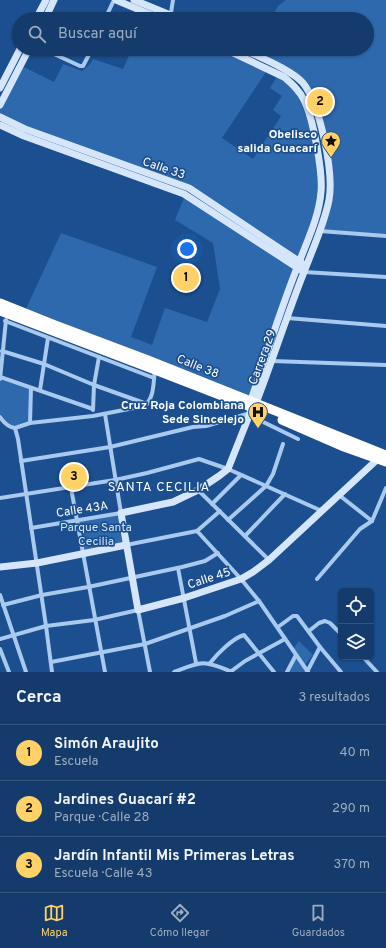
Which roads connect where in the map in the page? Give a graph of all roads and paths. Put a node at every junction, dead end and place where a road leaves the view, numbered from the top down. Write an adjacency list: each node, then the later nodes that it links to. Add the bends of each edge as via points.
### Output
1 (46, 0): 6 (street)
2 (54, 0): 7 (street)
3 (115, 0): 8 (street); 9 (street)
4 (134, 0): 10 (street)
5 (173, 0): 11 (street)
6 (40, 12)
7 (48, 12)
8 (109, 12)
9 (144, 12)
10 (160, 12)
11 (172, 12)
12 (16, 56): 18 (street)
13 (25, 56): 19 (street)
14 (58, 56): 15 (street, via 80,66 83,66)
15 (88, 56)
16 (239, 56): 25 (street, Carrera 29, via 290,82 301,94 307,108 319,161 321,192 313,225)
17 (257, 56): 23 (street, Carrera 29, via 302,82 315,106 330,177 329,199)
18 (0, 88)
19 (0, 105)
20 (0, 117): 22 (street, Calle 33)
21 (0, 125): 22 (street, Calle 33, via 24,136)
22 (135, 174): 25 (street, Calle 33, via 184,194)
23 (320, 231): 24 (street); 26 (street, Carrera 29)
24 (386, 236)
25 (298, 265): 26 (street, Calle 33); 44 (street, Carrera 29)
26 (307, 270): 27 (street); 30 (street, Carrera 29)
27 (386, 277)
28 (0, 303): 44 (highway, Calle 38)
29 (4, 315): 32 (street); 33 (street); 38 (highway, Calle 38)
30 (287, 318): 31 (street); 35 (street, Carrera 29)
31 (386, 326)
32 (48, 338): 34 (street); 36 (street)
33 (2, 351): 36 (street); 39 (street)
34 (99, 357): 38 (street); 40 (street)
35 (272, 361): 37 (street); 44 (street, Carrera 29)
36 (44, 364): 40 (street); 42 (street)
37 (386, 365)
38 (154, 374): 43 (street, via 151,398); 44 (highway, Calle 38)
39 (0, 378): 41 (street)
40 (94, 385): 43 (street); 45 (street)
41 (31, 388): 42 (street); 49 (street)
42 (40, 390): 45 (street)
43 (147, 404): 46 (street)
44 (252, 407): 51 (street); 53 (street, via 244,414 206,426); 54 (highway, Calle 38, via 344,447); 56 (street)
45 (93, 409): 47 (street)
46 (105, 414): 47 (street); 53 (street)
47 (94, 416): 49 (street)
48 (0, 417): 50 (street, via 10,427)
49 (30, 423): 50 (street)
50 (15, 428): 55 (street)
51 (298, 439)
52 (283, 444): 59 (street)
53 (110, 447): 55 (street); 58 (street)
54 (383, 458): 65 (street, Calle 45)
55 (21, 461): 64 (street)
56 (228, 469): 57 (street); 58 (street, via 199,459); 62 (street, Calle 43A)
57 (241, 475): 59 (street); 67 (street)
58 (115, 480): 60 (street); 70 (street)
59 (266, 486): 63 (street); 72 (street)
60 (71, 488): 64 (street); 71 (street)
61 (386, 488): 73 (street)
62 (198, 490): 67 (street); 70 (street, Calle 43A, via 173,502)
63 (285, 494): 69 (street); 76 (street)
64 (26, 495): 66 (street); 74 (street)
65 (339, 496): 69 (street, Calle 45); 73 (street)
66 (0, 498)
67 (212, 504): 68 (street)
68 (220, 511): 72 (street); 75 (street)
69 (322, 511): 80 (street, Calle 45)
70 (121, 513): 71 (street, Calle 43A); 77 (street)
71 (77, 520): 74 (street, Calle 43A); 79 (street)
72 (228, 520): 76 (street)
73 (372, 521): 86 (street, via 360,529)
74 (31, 528): 81 (street)
75 (197, 531): 77 (street); 78 (street)
76 (245, 536): 80 (street)
77 (126, 545): 79 (street); 84 (street)
78 (218, 553): 83 (street, via 205,561); 85 (street)
79 (83, 554): 81 (street); 87 (street)
80 (269, 560): 85 (street, Calle 45)
81 (37, 562): 82 (street); 89 (street)
82 (0, 567)
83 (178, 568): 84 (street); 90 (street)
84 (132, 578): 87 (street); 93 (street)
85 (241, 579): 90 (street, Calle 45); 91 (street)
86 (317, 579)
87 (88, 587): 89 (street); 94 (street)
88 (0, 595): 92 (street)
89 (42, 595): 92 (street); 95 (street)
90 (184, 598): 93 (street, Calle 45); 97 (street)
91 (259, 601): 96 (street); 97 (street)
92 (3, 605): 100 (street)
93 (138, 610): 94 (street, Calle 45); 103 (street)
94 (94, 620): 95 (street, Calle 45); 106 (street)
95 (46, 626): 100 (street, Calle 45); 110 (street)
96 (278, 627): 98 (street, via 296,615); 102 (street)
97 (190, 629): 103 (street); 112 (street)
98 (309, 631): 99 (street, via 325,621); 104 (street)
99 (338, 631)
100 (13, 636): 101 (street, Calle 45); 114 (street)
101 (0, 639)
102 (285, 639): 107 (street); 108 (street)
103 (144, 644): 106 (street); 117 (street)
104 (320, 647): 122 (street); 123 (street)
105 (0, 649): 113 (street)
106 (101, 652): 110 (street); 116 (street)
107 (259, 653): 111 (street, via 244,635 222,650); 119 (street); 120 (street)
108 (296, 654): 121 (street); 122 (street)
109 (366, 660): 124 (street)
110 (50, 662): 115 (street)
111 (210, 663): 112 (street); 119 (street)
112 (196, 664): 118 (street)
113 (9, 672)
114 (26, 672)
115 (52, 672)
116 (105, 672)
117 (150, 672)
118 (174, 672)
119 (231, 672)
120 (274, 672)
121 (287, 672)
122 (307, 672)
123 (340, 672)
124 (377, 672)

